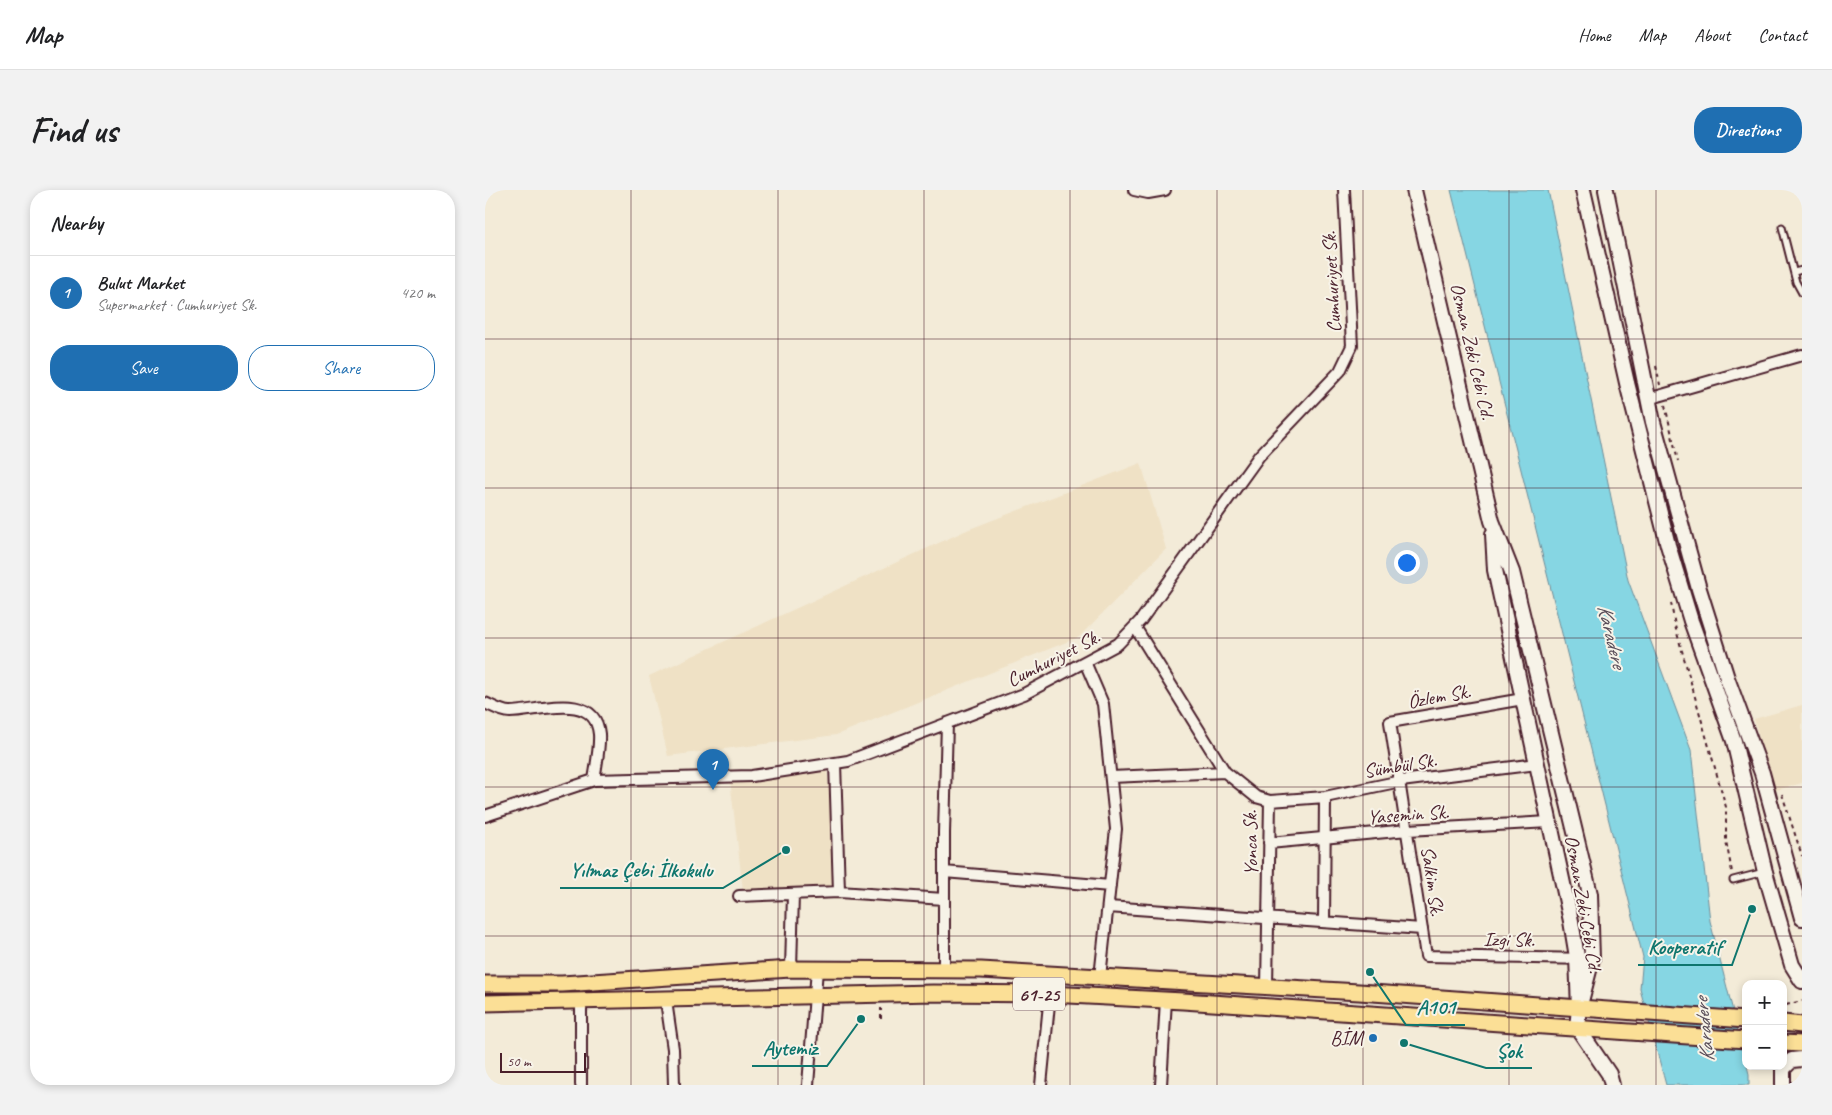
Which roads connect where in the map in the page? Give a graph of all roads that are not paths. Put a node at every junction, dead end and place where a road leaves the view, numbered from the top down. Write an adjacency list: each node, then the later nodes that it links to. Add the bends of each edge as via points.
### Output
1 (1135, 190): 2 (street, via 1148,193)
2 (1165, 190)
3 (1344, 190): 14 (street, Cumhuriyet Sk., via 1352,346 1340,371 1259,456)
4 (1414, 190): 13 (main road, Osman Zeki Cebi Cd.)
5 (1583, 190): 33 (main road, via 1668,545 1734,741)
6 (1606, 190): 12 (main road)
7 (1782, 227): 9 (lane)
8 (1802, 270): 9 (lane)
9 (1793, 272): 10 (lane)
10 (1802, 293)
11 (1802, 355): 12 (street)
12 (1648, 399): 42 (main road, via 1699,589 1762,773)
13 (1492, 521): 16 (main road, Osman Zeki Cebi Cd., via 1495,570); 47 (main road, Osman Zeki Cebi Cd., via 1512,572 1590,894)
14 (1135, 627): 15 (street, Cumhuriyet Sk., via 1118,644); 21 (street, Yonca Sk.)
15 (1085, 662): 18 (street, Cumhuriyet Sk., via 1024,694); 22 (street, via 1103,704)
16 (1523, 699): 20 (main road, Osman Zeki Cebi Cd.); 24 (street, Özlem Sk., via 1390,722)
17 (485, 703): 23 (street, via 508,712 557,705 581,708 592,714 599,733)
18 (947, 723): 19 (street, Cumhuriyet Sk.); 32 (street)
19 (835, 763): 23 (street, Cumhuriyet Sk., via 752,776); 36 (street)
20 (1537, 764): 24 (street, Sümbül Sk.); 28 (main road, Osman Zeki Cebi Cd.)
21 (1225, 772): 22 (street); 26 (street, Yonca Sk., via 1256,797)
22 (1111, 777): 35 (street, via 1117,829)
23 (594, 780): 27 (street, Cumhuriyet Sk.)
24 (1401, 781): 25 (street, Sümbül Sk.); 29 (street, Salkim Sk.)
25 (1325, 797): 26 (street, Sümbül Sk.); 30 (street)
26 (1270, 801): 31 (street, Yonca Sk.)
27 (485, 816)
28 (1549, 822): 29 (street, Yasemin Sk.); 46 (main road, Osman Zeki Cebi Cd.)
29 (1408, 830): 30 (street, Yasemin Sk.); 44 (street, Salkim Sk.)
30 (1325, 838): 31 (street, Yasemin Sk.); 43 (street)
31 (1269, 843): 41 (street, Yonca Sk.)
32 (944, 872): 35 (street); 39 (street)
33 (1765, 872): 34 (lane); 52 (main road, via 1792,965)
34 (1733, 880)
35 (1110, 886): 40 (street)
36 (839, 892): 37 (street); 39 (street)
37 (793, 894): 38 (street); 48 (street)
38 (739, 896)
39 (944, 899): 50 (street)
40 (1108, 907): 41 (street); 51 (street)
41 (1268, 918): 43 (street); 54 (street, Yonca Sk.)
42 (1802, 918)
43 (1324, 922): 44 (street)
44 (1422, 928): 45 (street, Salkim Sk.)
45 (1426, 956): 46 (street, Izgi Sk.)
46 (1577, 958): 47 (street, Izgi Sk.); 61 (main road, Osman Zeki Cebi Cd.)
47 (1592, 959): 61 (main road, Osman Zeki Cebi Cd.)
48 (791, 969): 49 (main road, 61-25); 53 (main road, 61-25, via 563,984)
49 (817, 969): 50 (main road, 61-25); 56 (street)
50 (945, 970): 51 (main road, 61-25)
51 (1100, 977): 54 (main road, 61-25)
52 (1802, 981)
53 (485, 984)
54 (1267, 987): 61 (main road, 61-25)
55 (1050, 994): 56 (main road, 61-25); 57 (main road, 61-25); 69 (street)
56 (815, 996): 58 (main road, 61-25); 68 (street)
57 (1166, 1000): 63 (main road, 61-25); 70 (street)
58 (666, 1001): 60 (main road, 61-25); 67 (street)
59 (485, 1003): 60 (main road, 61-25)
60 (581, 1003): 66 (street)
61 (1579, 1009): 62 (main road, 61-25); 63 (main road)
62 (1742, 1020)
63 (1585, 1028): 64 (main road); 71 (main road)
64 (1742, 1040)
65 (1802, 1059): 72 (main road, via 1792,1060 1783,1069)
66 (581, 1085)
67 (674, 1085)
68 (808, 1085)
69 (1041, 1085)
70 (1161, 1085)
71 (1612, 1085)
72 (1783, 1085)

